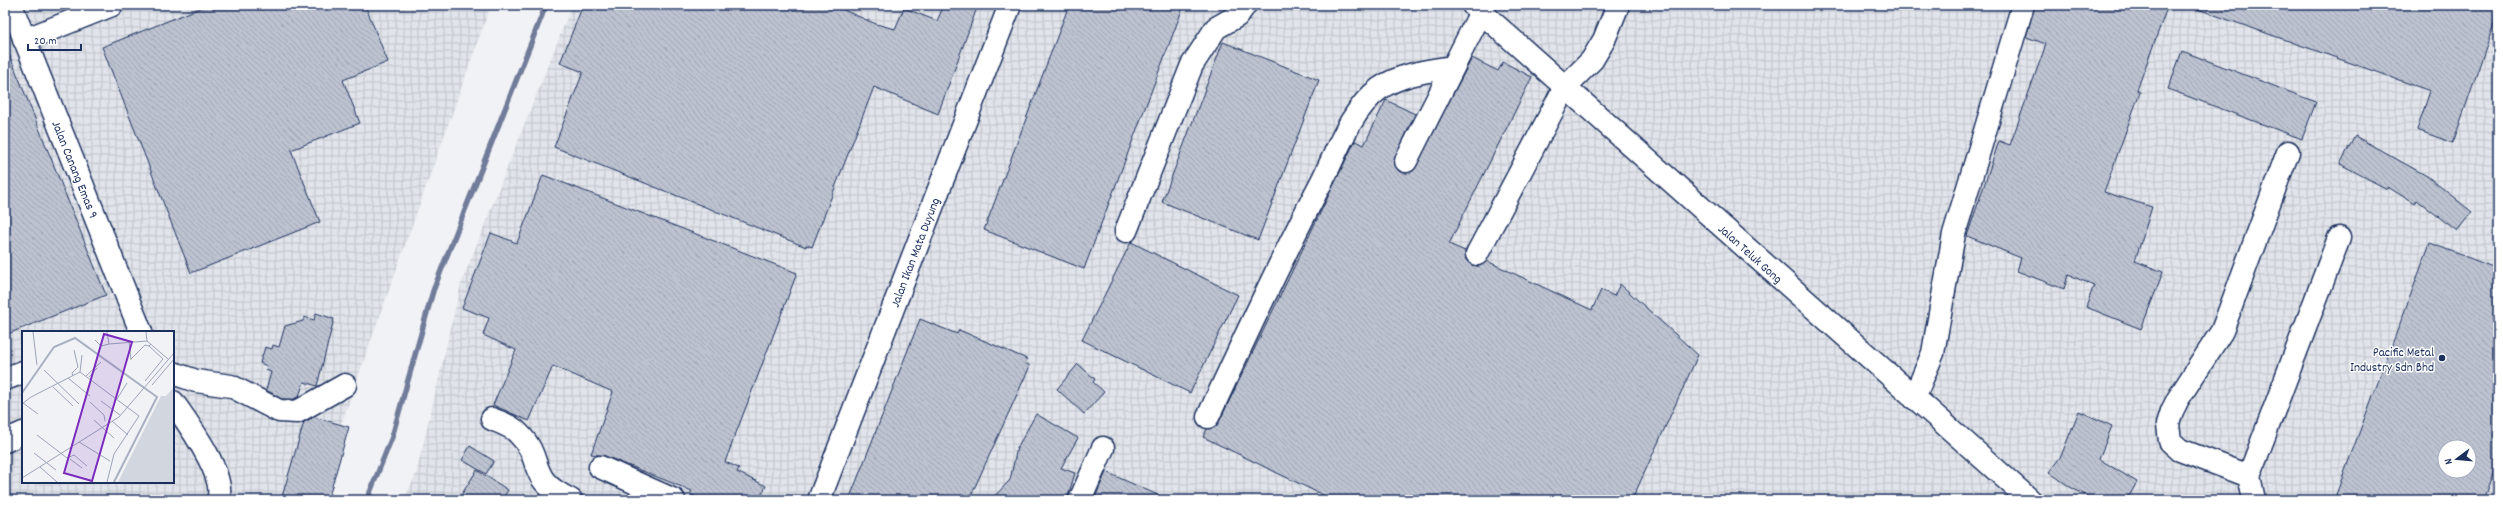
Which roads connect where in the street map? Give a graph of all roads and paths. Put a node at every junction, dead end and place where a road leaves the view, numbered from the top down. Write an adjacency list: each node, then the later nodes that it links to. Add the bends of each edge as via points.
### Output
1 (11, 5): 8 (street, Jalan Canang Emas 9)
2 (112, 5): 8 (street)
3 (1010, 5): 33 (street, Jalan Ikan Mata Duyung)
4 (1245, 5): 13 (street, via 1237,16 1216,28 1192,65)
5 (1618, 5): 10 (street, via 1604,40 1592,60)
6 (2023, 5): 21 (street, via 1954,234 1933,353)
7 (1477, 9): 9 (street); 10 (street, Jalan Teluk Gong)
8 (24, 40): 16 (street, Jalan Canang Emas 9)
9 (1453, 67): 12 (street); 23 (street, via 1426,71 1393,81 1378,90 1357,112 1281,260)
10 (1565, 87): 15 (street); 21 (street, Jalan Teluk Gong)
11 (2288, 152): 29 (street, via 2222,331 2178,399 2168,424 2170,441 2180,450)
12 (1406, 161)
13 (1126, 231)
14 (2339, 238): 29 (street)
15 (1477, 254)
16 (141, 331)
17 (22, 372): 19 (street)
18 (174, 373): 20 (street, via 196,381 231,386 279,411 297,412)
19 (5, 380)
20 (345, 385)
21 (1914, 398): 35 (street, Jalan Teluk Gong)
22 (174, 403): 30 (street, via 202,443 216,476)
23 (1208, 417)
24 (492, 419): 31 (street, via 518,433 527,444 542,480 549,488)
25 (22, 433): 26 (street)
26 (5, 441)
27 (1103, 448): 34 (street)
28 (600, 467): 32 (street)
29 (2249, 476): 36 (street)
30 (218, 500)
31 (571, 500)
32 (674, 500)
33 (819, 500)
34 (1080, 500)
35 (2030, 500)
36 (2254, 500)

